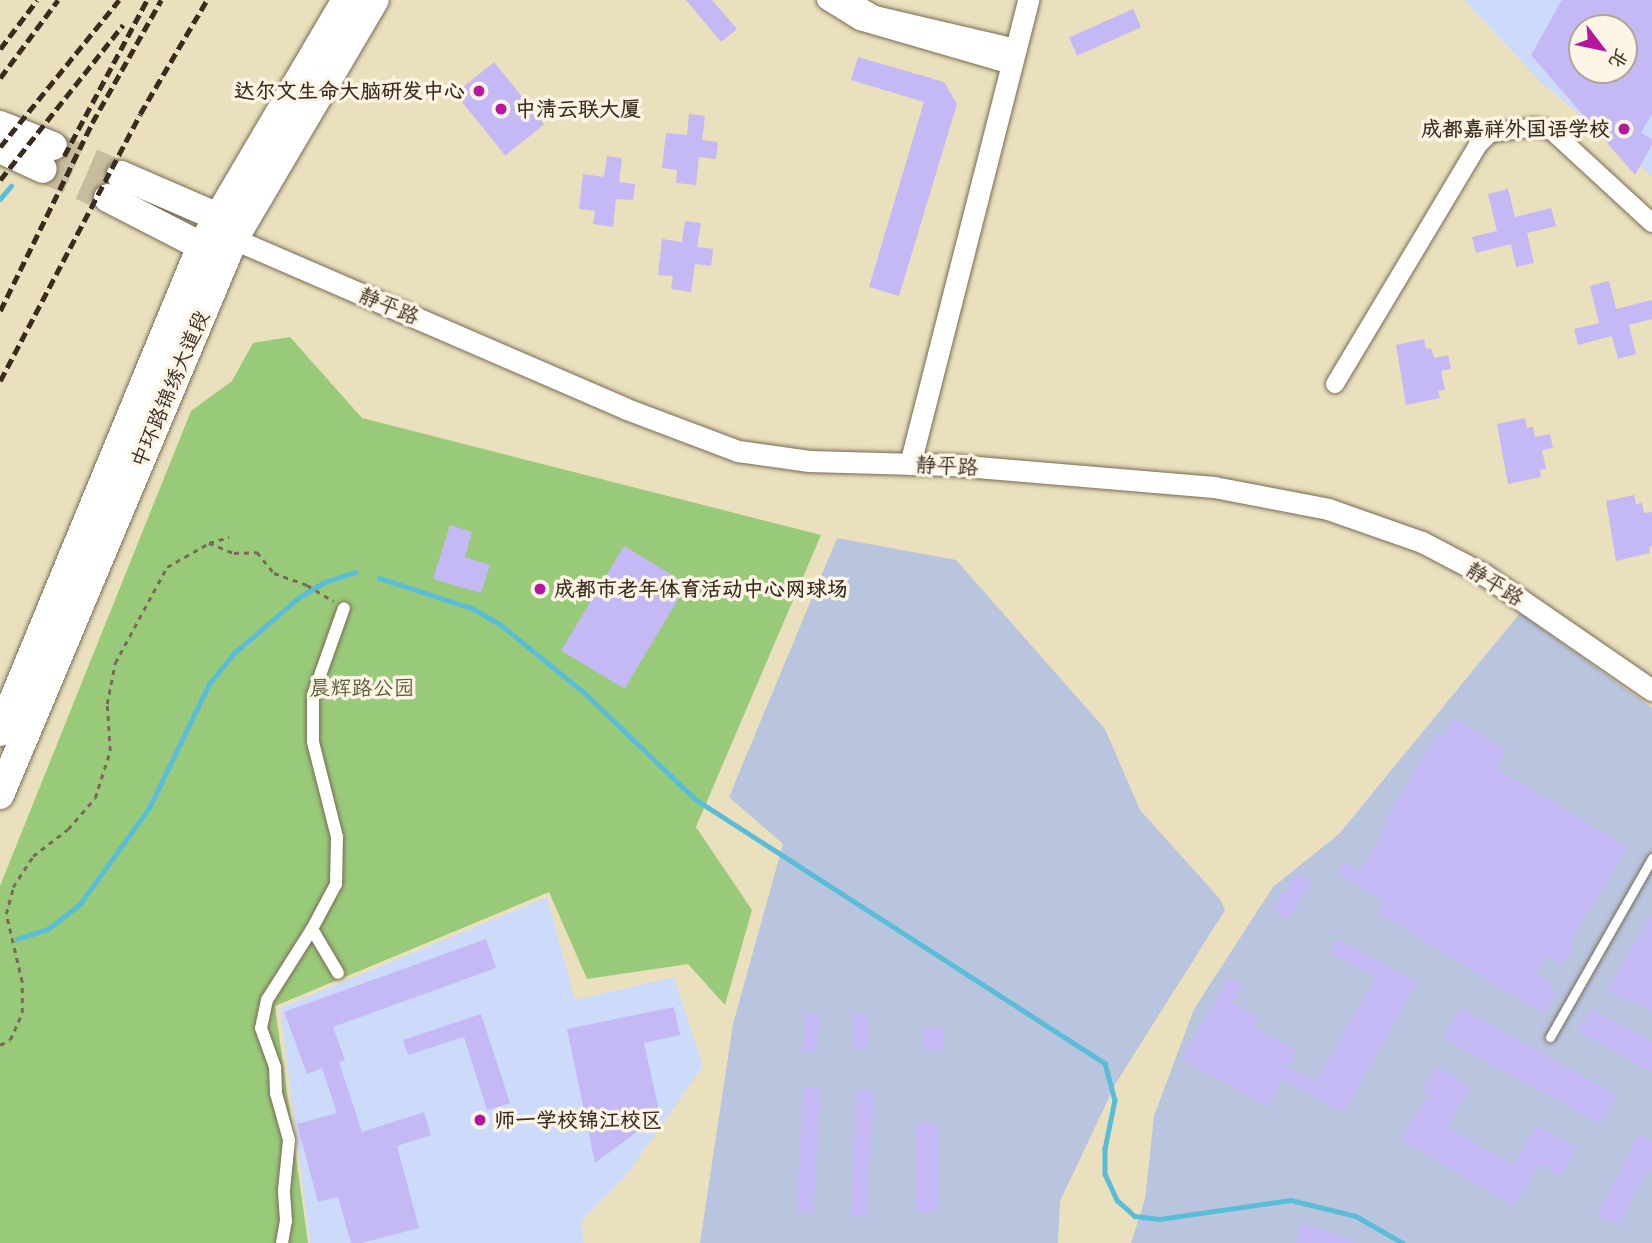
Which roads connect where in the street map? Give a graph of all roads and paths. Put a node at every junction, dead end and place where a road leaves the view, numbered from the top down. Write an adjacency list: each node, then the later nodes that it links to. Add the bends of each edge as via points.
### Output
1 (346, 0): 10 (main road, 中环路锦绣大道段)
2 (375, 0): 10 (main road, 中环路锦绣大道段)
3 (826, 0): 6 (street, via 860,21)
4 (849, 0): 6 (street, via 875,15)
5 (1028, 0): 6 (street)
6 (1013, 56): 13 (street)
7 (0, 125): 8 (main road, via 48,158)
8 (0, 149)
9 (1652, 223): 12 (street, via 1552,131 1536,127 1490,133 1478,145)
10 (226, 228): 11 (main road); 11 (main road, via 115,186); 13 (street, 静平路, via 625,408 738,452 809,461); 20 (main road, 中环路锦绣大道段)
11 (201, 246): 19 (main road, 中环路锦绣大道段)
12 (1335, 384)
13 (910, 464): 18 (street, 静平路, via 1214,487 1328,509 1422,542 1485,575)
14 (229, 537): 15 (path)
15 (209, 543): 16 (path, via 234,553 257,552 274,573); 25 (path, via 167,567 115,663 107,704 110,751 95,798 68,829 33,856 13,887 6,914 22,982 22,1013 10,1040)
16 (323, 595)
17 (344, 608): 22 (street, via 313,695 313,742 337,837 336,884)
18 (1652, 690)
19 (0, 732)
20 (0, 795)
21 (1652, 858): 24 (lane)
22 (312, 929): 23 (street); 26 (street, via 267,1000 261,1028 275,1067 275,1093 289,1140)
23 (338, 973)
24 (1550, 1037)
25 (0, 1045)
26 (282, 1243)

